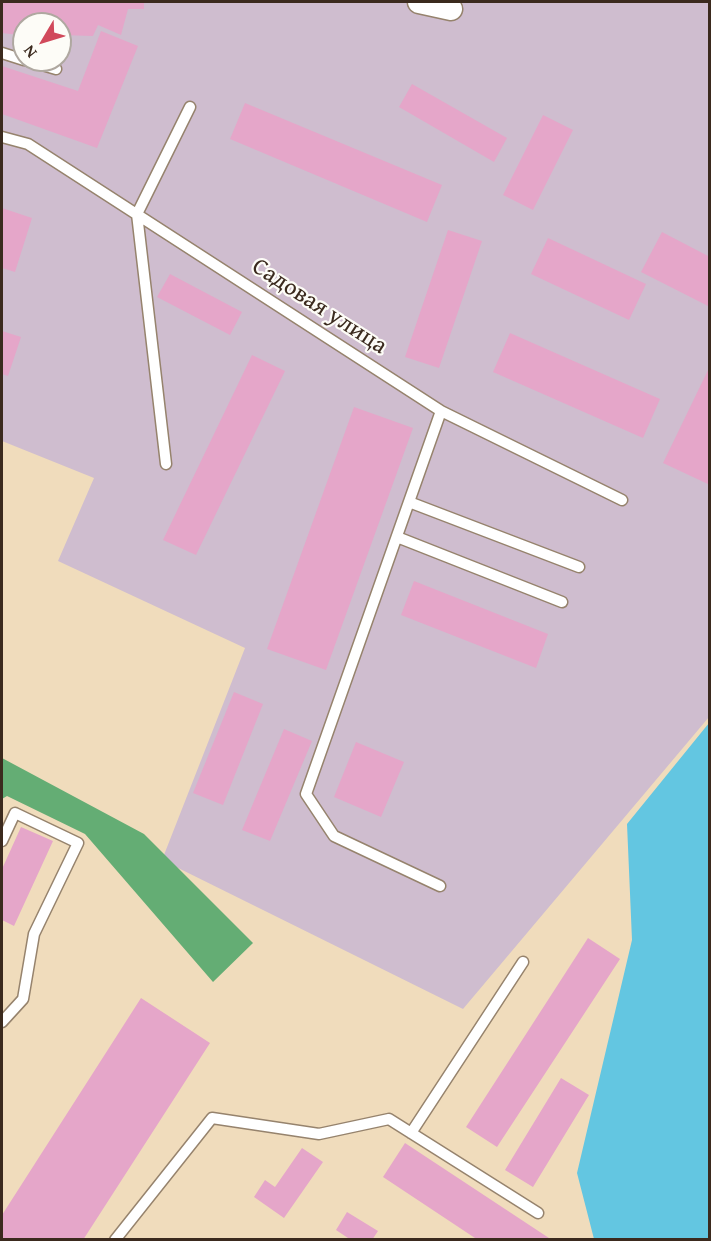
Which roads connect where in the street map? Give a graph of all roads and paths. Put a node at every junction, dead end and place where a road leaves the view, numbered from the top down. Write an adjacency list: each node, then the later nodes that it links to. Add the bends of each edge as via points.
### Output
1 (419, 2): 2 (street)
2 (452, 9)
3 (190, 106): 5 (lane)
4 (2, 137): 5 (lane, Садовая улица, via 28,144)
5 (137, 214): 6 (lane, Садовая улица); 7 (lane)
6 (441, 411): 8 (lane, Садовая улица); 9 (lane)
7 (166, 464)
8 (622, 500)
9 (409, 502): 10 (lane); 11 (lane)
10 (396, 537): 12 (lane); 14 (lane, via 306,794 334,836)
11 (579, 567)
12 (562, 602)
13 (2, 841): 16 (lane, via 15,813 78,843 34,934 23,999)
14 (441, 886)
15 (523, 962): 17 (lane)
16 (2, 1022)
17 (411, 1133): 18 (lane); 19 (lane, via 389,1119 319,1134 212,1118)
18 (538, 1213)
19 (115, 1239)

